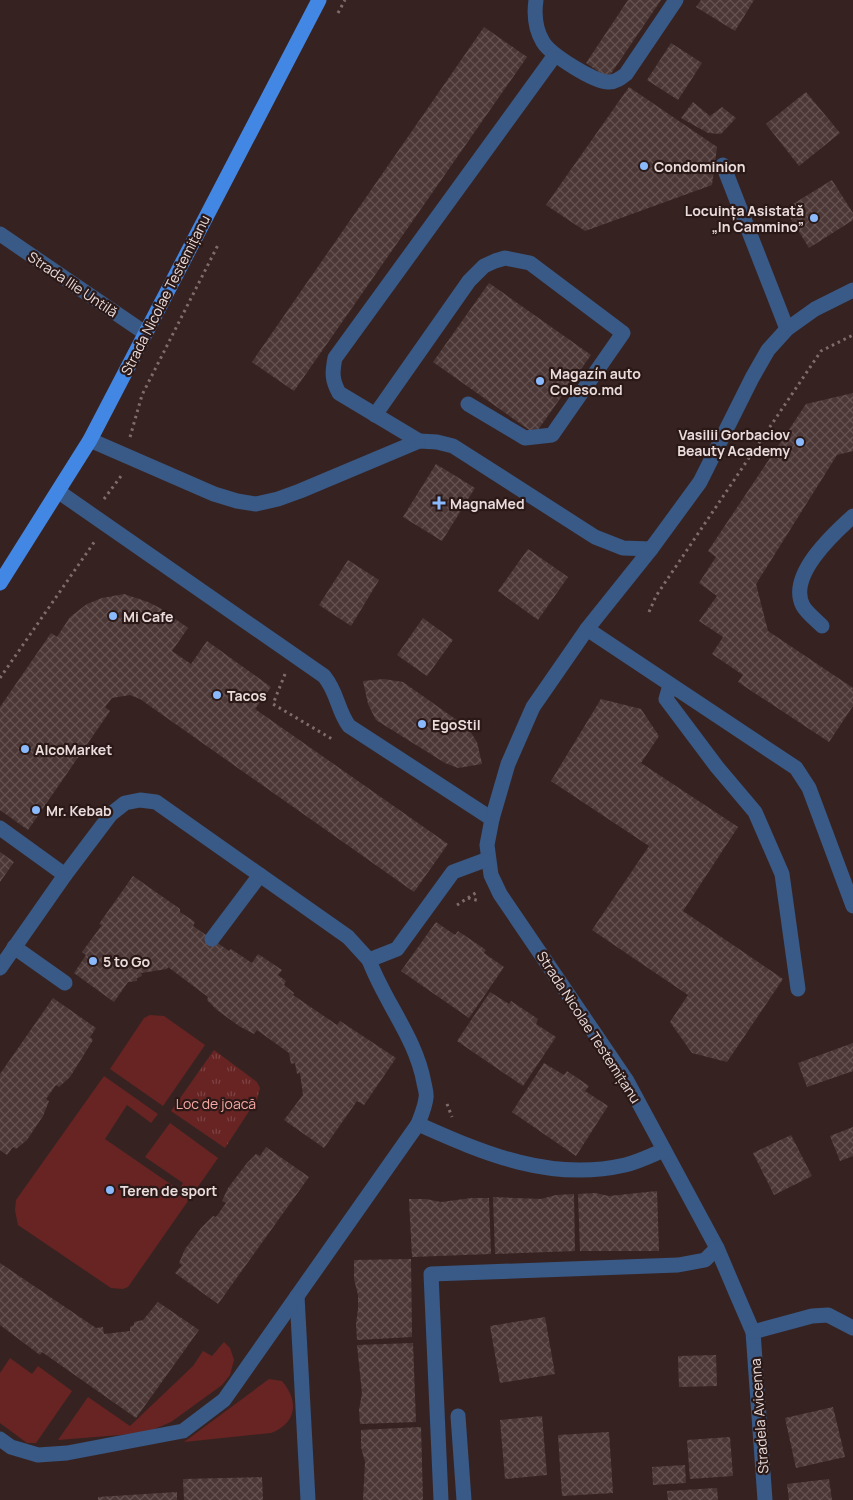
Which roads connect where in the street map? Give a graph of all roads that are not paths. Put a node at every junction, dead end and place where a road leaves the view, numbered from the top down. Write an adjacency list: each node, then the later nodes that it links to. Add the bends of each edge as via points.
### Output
1 (319, 0): 9 (main road, Strada Nicolae Testemițanu)
2 (536, 0): 4 (street, via 537,26 543,42)
3 (676, 0): 4 (street, via 626,74 618,80 598,80)
4 (555, 55): 11 (street, via 335,358 332,374 340,393)
5 (723, 165): 8 (street)
6 (0, 234): 9 (street, Strada Ilie Untilă)
7 (853, 290): 8 (street, Strada Nicolae Testemițanu)
8 (787, 329): 16 (street, Strada Nicolae Testemițanu, via 768,350 756,371 700,482)
9 (145, 333): 12 (main road, Strada Nicolae Testemițanu)
10 (468, 404): 11 (street, via 525,438 552,435 623,333 530,263 506,258 496,261 484,266 469,281)
11 (375, 415): 13 (street)
12 (90, 440): 13 (street, via 214,494 256,504 300,491); 14 (main road, Strada Nicolae Testemițanu)
13 (419, 441): 16 (street, via 453,446 595,537 623,548)
14 (58, 492): 17 (main road, Strada Nicolae Testemițanu); 21 (street, via 324,676 333,687 343,718 349,726)
15 (853, 516): 18 (street, via 811,560 799,584 803,605)
16 (651, 549): 19 (street, Strada Nicolae Testemițanu)
17 (0, 583)
18 (822, 626)
19 (587, 629): 20 (street); 21 (street, Strada Nicolae Testemițanu, via 533,707 508,764)
20 (670, 685): 26 (street, via 796,768 809,788); 32 (street, via 666,699 755,812 782,874)
21 (492, 819): 23 (street, Strada Nicolae Testemițanu)
22 (0, 828): 24 (street)
23 (488, 859): 29 (street, via 453,872 397,949); 34 (street, Strada Nicolae Testemițanu, via 500,894 627,1081)
24 (65, 875): 25 (street, via 110,814 125,803 140,800 156,802); 28 (street)
25 (260, 875): 27 (street); 29 (street, via 348,936)
26 (853, 906)
27 (212, 939)
28 (14, 947): 30 (street); 31 (street)
29 (369, 960): 33 (street, via 416,1053 426,1098)
30 (0, 968)
31 (65, 983)
32 (798, 989)
33 (418, 1124): 34 (street, via 475,1149 553,1170 593,1171 627,1165); 36 (street)
34 (664, 1150): 35 (street, Strada Nicolae Testemițanu)
35 (717, 1248): 38 (street, Strada Nicolae Testemițanu); 42 (street, via 705,1260 678,1265 431,1274)
36 (297, 1296): 40 (street, via 224,1400 183,1431 67,1453 38,1455); 41 (street)
37 (853, 1328): 38 (street, via 828,1315 812,1316)
38 (753, 1332): 44 (street, Stradela Avicenna)
39 (458, 1416): 43 (street)
40 (0, 1440)
41 (308, 1500)
42 (441, 1500)
43 (464, 1500)
44 (765, 1500)

